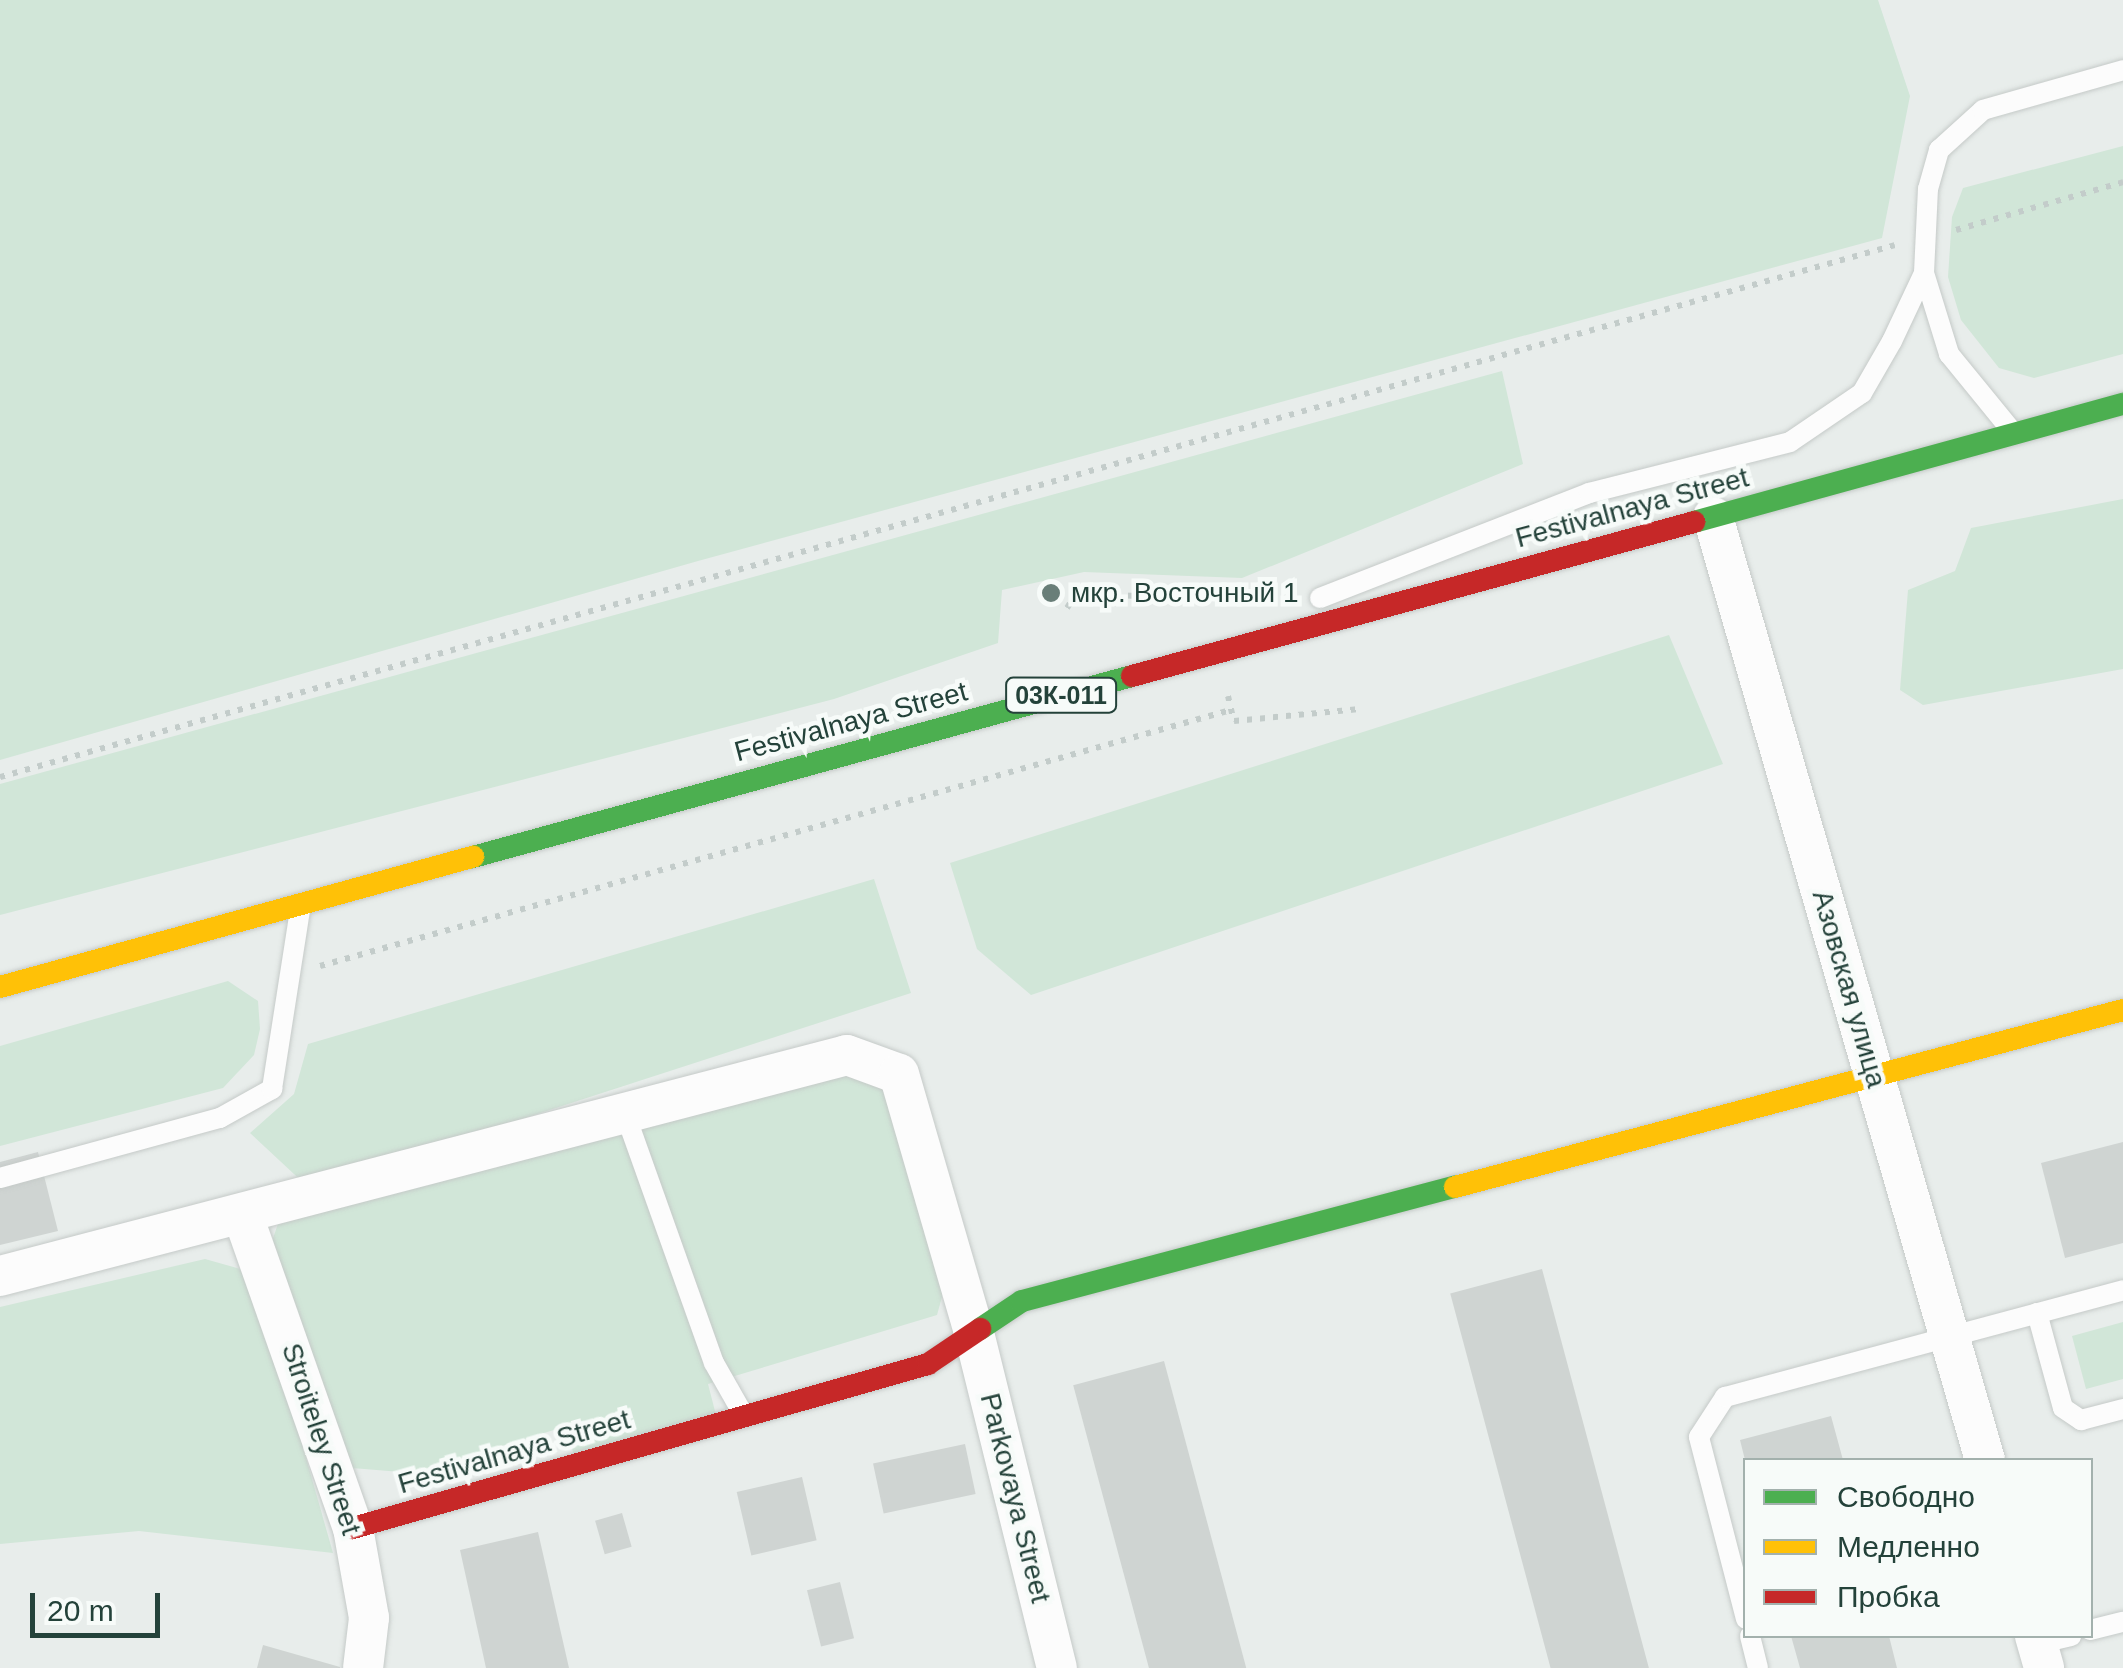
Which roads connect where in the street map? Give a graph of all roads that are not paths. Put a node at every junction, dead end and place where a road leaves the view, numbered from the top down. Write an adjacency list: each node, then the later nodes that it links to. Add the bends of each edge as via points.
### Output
1 (2123, 70): 2 (lane, via 1983,110 1939,150)
2 (1924, 273): 4 (lane, via 1949,354); 6 (lane, via 1862,394 1790,442 1589,493)
3 (2123, 404): 4 (main road, Festivalnaya Street / 03К-011)
4 (2014, 434): 5 (main road, Festivalnaya Street / 03К-011)
5 (1713, 517): 6 (main road, Festivalnaya Street / 03К-011); 10 (street, Азовская улица)
6 (1104, 683): 7 (main road, Festivalnaya Street / 03К-011)
7 (302, 904): 8 (main road, Festivalnaya Street / 03К-011); 12 (lane, via 272,1090 220,1118)
8 (0, 988)
9 (2123, 1010): 10 (main road, Festivalnaya Street)
10 (1874, 1077): 17 (main road, Festivalnaya Street, via 1022,1301); 18 (street, Азовская улица)
11 (626, 1116): 13 (street); 17 (street, Parkovaya Street, via 847,1056 899,1074); 20 (lane, via 714,1363)
12 (0, 1178)
13 (243, 1216): 14 (street); 22 (street, Stroiteley Street)
14 (0, 1276)
15 (2123, 1290): 16 (lane)
16 (2037, 1313): 18 (lane); 19 (lane, via 2064,1408 2081,1420)
17 (973, 1328): 20 (main road, Festivalnaya Street, via 928,1364); 28 (street, Parkovaya Street)
18 (1949, 1337): 21 (street, Азовская улица); 23 (lane, via 1726,1397 1699,1437)
19 (2123, 1409)
20 (745, 1418): 22 (main road, Festivalnaya Street)
21 (1983, 1458)
22 (353, 1528): 27 (street, Stroiteley Street, via 369,1618)
23 (1743, 1607)
24 (2123, 1622): 25 (lane)
25 (2093, 1629)
26 (1750, 1638): 29 (lane)
27 (363, 1668)
28 (1058, 1668)
29 (1758, 1668)

